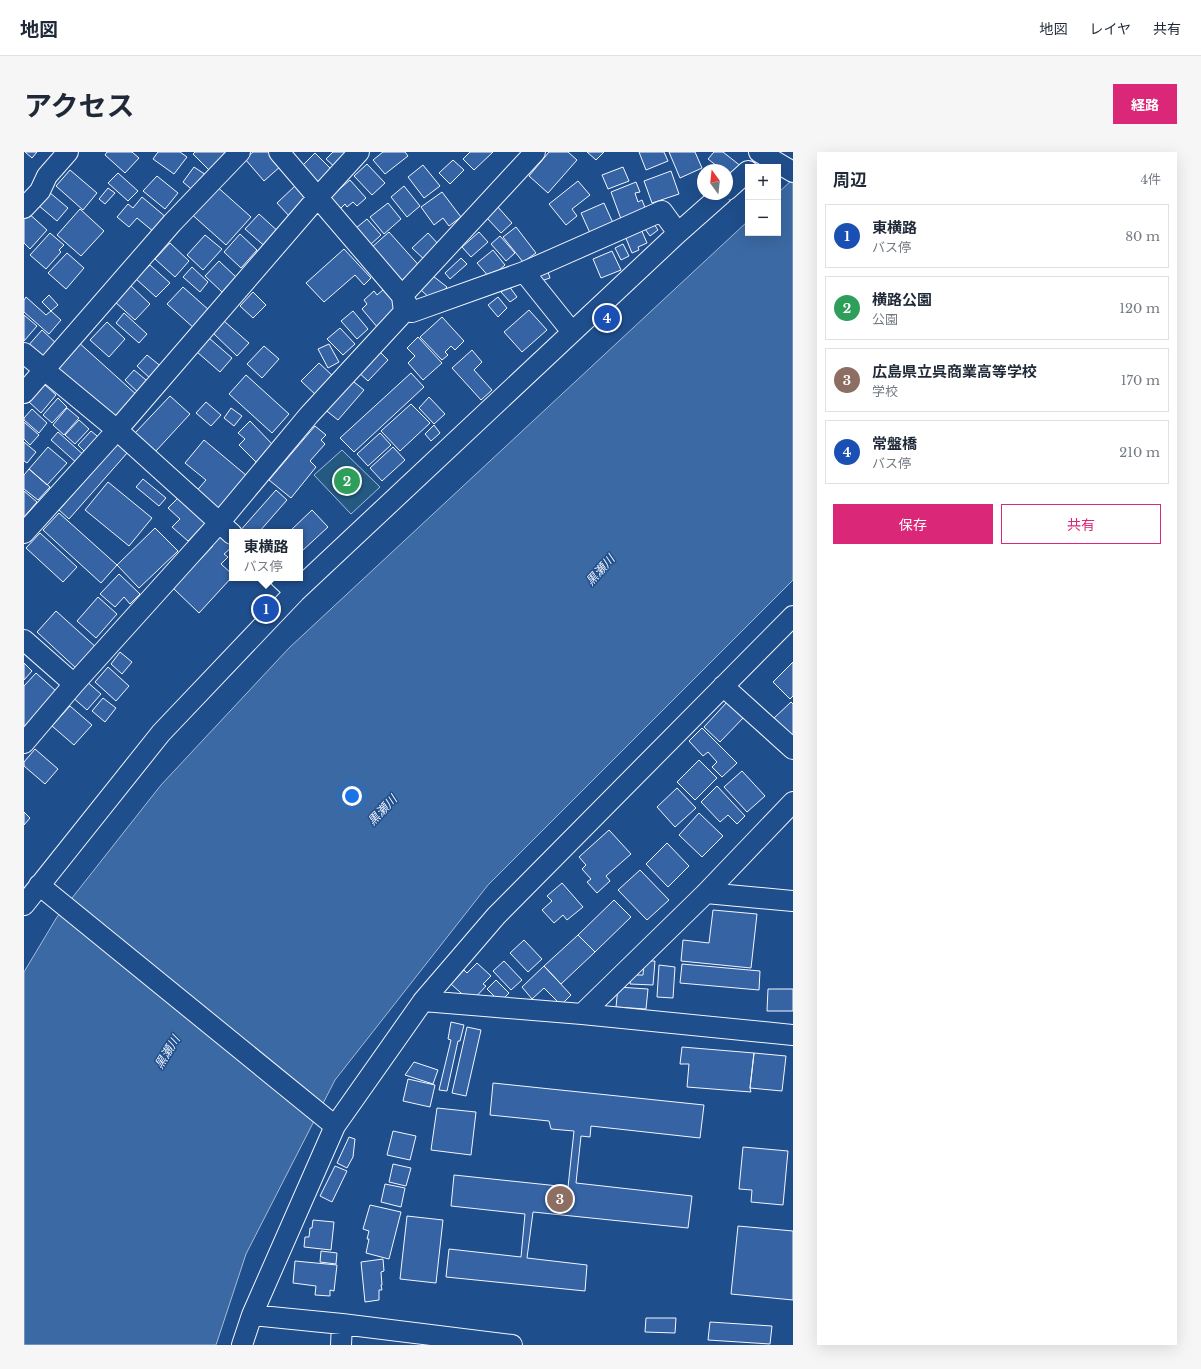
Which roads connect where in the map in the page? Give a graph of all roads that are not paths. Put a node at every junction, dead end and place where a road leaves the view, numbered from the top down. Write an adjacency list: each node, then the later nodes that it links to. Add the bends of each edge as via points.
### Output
1 (68, 152): 10 (street, via 47,176 40,191)
2 (240, 152): 16 (street, via 172,223)
3 (279, 152): 8 (street)
4 (359, 152): 8 (street)
5 (535, 152): 13 (street)
6 (745, 174): 7 (street)
7 (733, 185)
8 (318, 197): 13 (street); 18 (street)
9 (715, 200): 11 (street)
10 (24, 208)
11 (678, 233): 12 (street, via 662,211); 14 (street)
12 (524, 272): 13 (street, via 412,312); 14 (street)
13 (402, 296): 19 (street, via 404,312 309,415)
14 (572, 332): 22 (street)
15 (24, 353): 16 (street)
16 (44, 370): 17 (street); 18 (street)
17 (24, 393)
18 (117, 430): 19 (street); 20 (street)
19 (226, 529): 25 (street)
20 (24, 533)
21 (283, 581): 22 (street)
22 (294, 592): 30 (street, via 161,733)
23 (793, 616): 26 (street)
24 (24, 640): 25 (street)
25 (74, 684): 27 (street)
26 (723, 686): 28 (street); 34 (street, via 496,916)
27 (24, 743)
28 (793, 749)
29 (793, 802): 31 (street)
30 (46, 890): 33 (street); 37 (street)
31 (706, 893): 32 (street); 35 (street)
32 (793, 901)
33 (24, 905)
34 (423, 1001): 35 (street); 37 (street)
35 (582, 1014): 36 (street)
36 (793, 1035)
37 (329, 1122): 38 (street)
38 (252, 1315): 39 (street); 40 (street)
39 (342, 1324): 41 (street); 42 (street)
40 (242, 1345)
41 (341, 1345)
42 (512, 1345)

